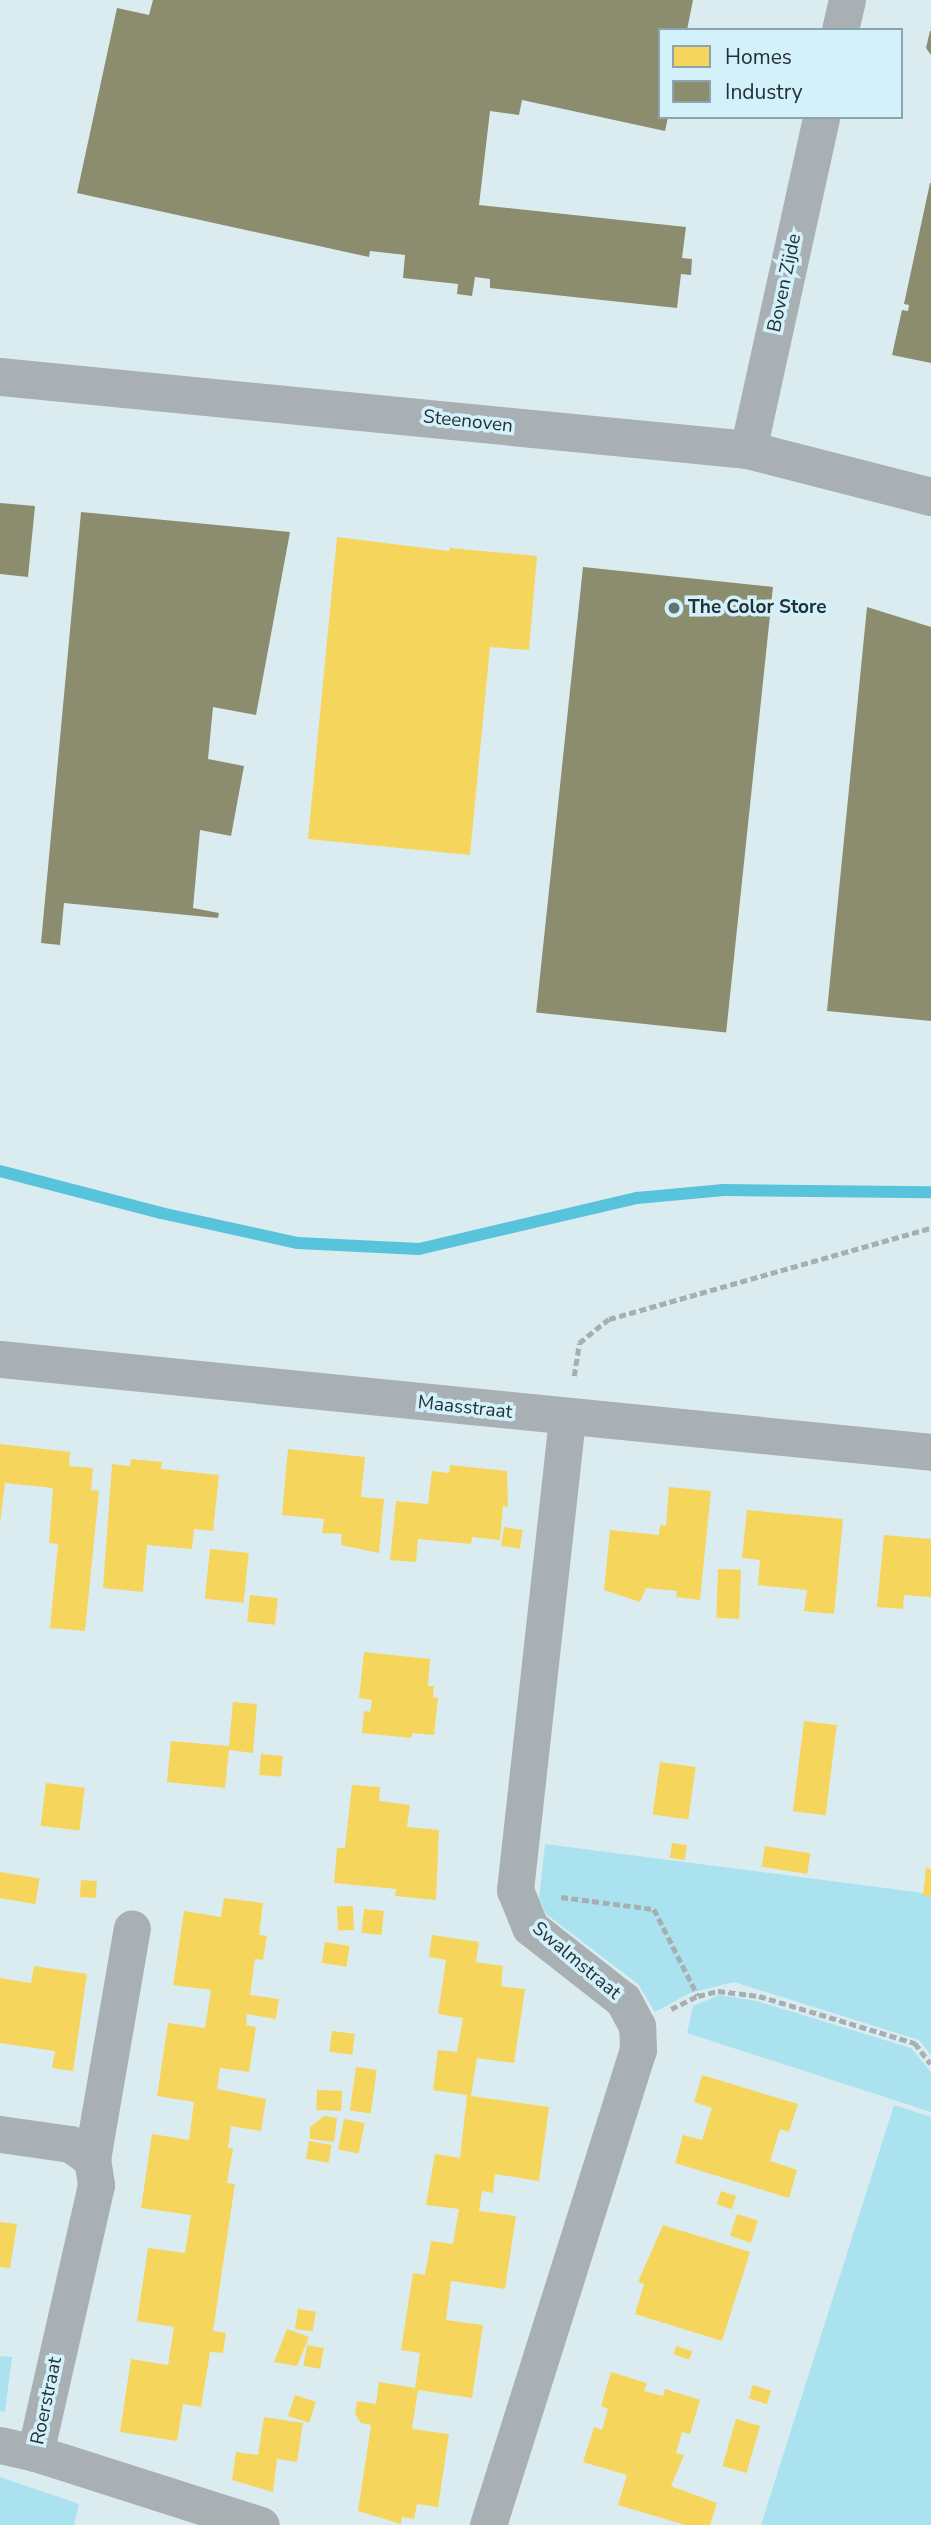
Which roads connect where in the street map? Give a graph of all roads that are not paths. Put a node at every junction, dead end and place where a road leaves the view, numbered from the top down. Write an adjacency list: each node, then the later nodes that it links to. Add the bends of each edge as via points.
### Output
1 (847, 0): 2 (street)
2 (840, 28)
3 (821, 119): 5 (street, Boven Zijde)
4 (0, 377): 5 (street, Steenoven)
5 (748, 450): 6 (street, Steenoven)
6 (931, 497)
7 (0, 1359): 8 (street, Maasstraat)
8 (567, 1418): 9 (street, Maasstraat); 16 (street, Swalmstraat, via 515,1890 530,1927 624,2000 636,2026 638,2050)
9 (931, 1452)
10 (132, 1928): 12 (street, Roerstraat)
11 (0, 2134): 12 (street, via 70,2144)
12 (92, 2159): 14 (street, Roerstraat, via 96,2185)
13 (0, 2445): 14 (street)
14 (35, 2453): 15 (street, Roerstraat)
15 (261, 2525)
16 (488, 2525)

